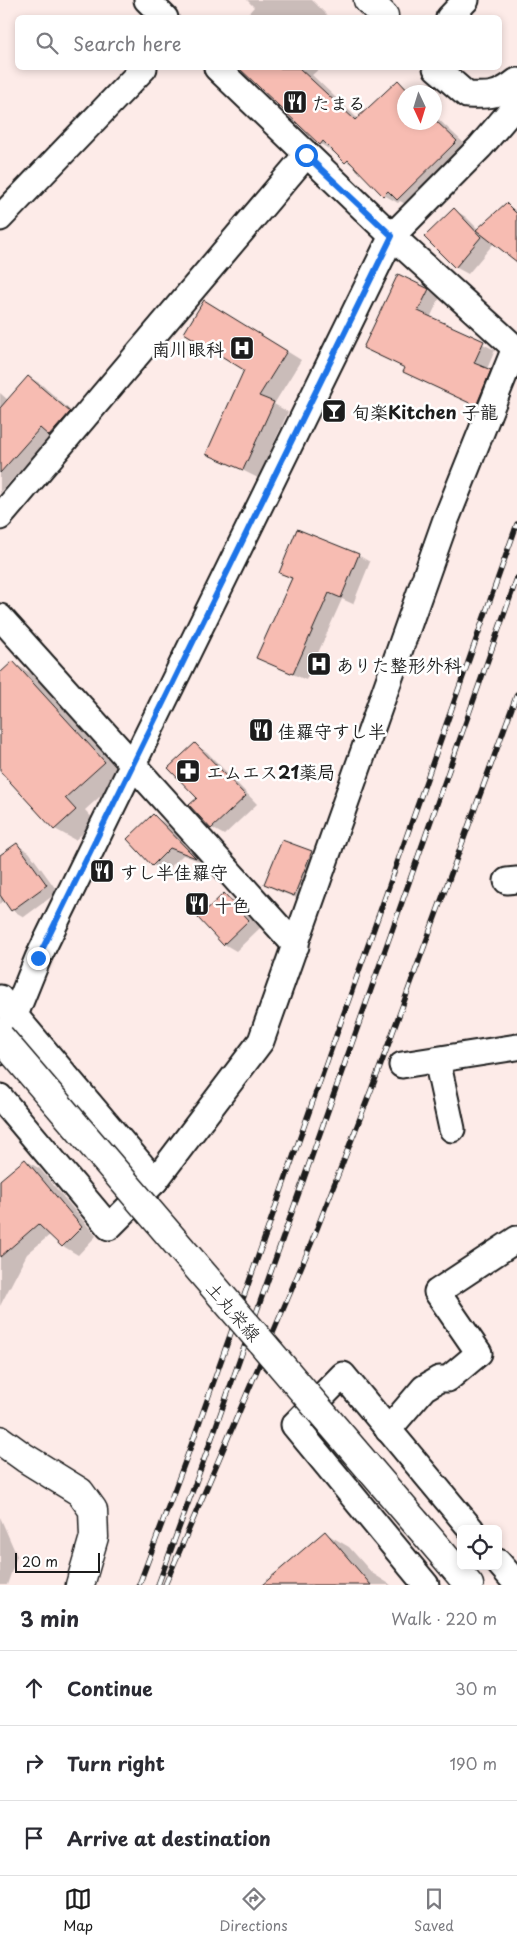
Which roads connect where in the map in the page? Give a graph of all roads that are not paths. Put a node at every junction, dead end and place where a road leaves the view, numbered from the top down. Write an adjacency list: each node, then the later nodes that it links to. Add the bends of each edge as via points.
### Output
1 (147, 0): 3 (street)
2 (466, 0): 4 (street)
3 (162, 15)
4 (453, 15)
5 (142, 70): 13 (street)
6 (218, 70): 12 (street)
7 (438, 70): 10 (street, via 467,95)
8 (461, 70): 10 (street)
9 (517, 81): 10 (street)
10 (491, 96)
11 (517, 104): 14 (street, via 480,147)
12 (306, 155): 14 (street); 15 (street)
13 (0, 218)
14 (392, 236): 17 (street); 18 (street, via 516,348 445,522)
15 (0, 517)
16 (0, 617): 17 (street)
17 (132, 765): 18 (street); 19 (street, via 38,958)
18 (296, 946): 26 (street, via 261,1041)
19 (5, 1017): 21 (street); 26 (street); 35 (main road, 土丸栄線, bridge)
20 (517, 1047): 22 (street)
21 (0, 1052)
22 (438, 1060): 23 (street); 25 (street)
23 (402, 1065)
24 (0, 1097): 26 (street, via 109,1227)
25 (452, 1130)
26 (155, 1180)
27 (517, 1239): 28 (street, via 437,1292 479,1353 448,1379 439,1379 424,1388)
28 (388, 1430): 30 (street); 34 (street, via 343,1375 294,1425)
29 (0, 1440): 33 (main road, via 80,1492 93,1510 94,1538)
30 (468, 1525)
31 (502, 1567): 32 (street)
32 (517, 1584)
33 (80, 1585)
34 (426, 1585)
35 (469, 1585)

